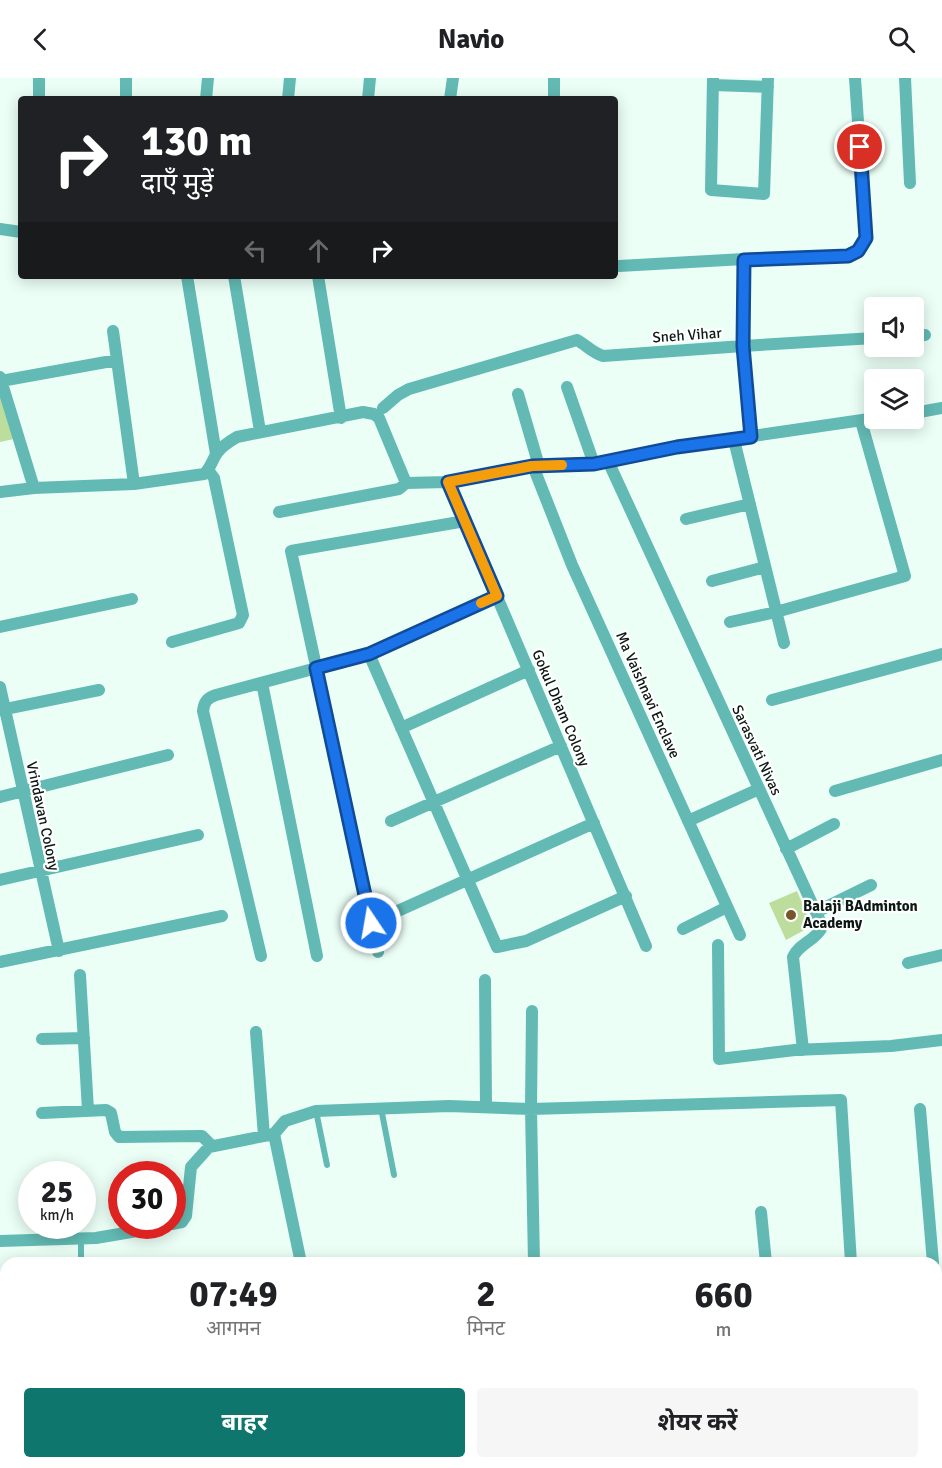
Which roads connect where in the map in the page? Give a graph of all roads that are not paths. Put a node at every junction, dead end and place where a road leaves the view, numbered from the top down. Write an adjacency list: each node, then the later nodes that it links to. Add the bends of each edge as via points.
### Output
1 (39, 78): 12 (street)
2 (126, 78): 13 (street)
3 (208, 78): 14 (street)
4 (290, 78): 15 (street)
5 (370, 78): 16 (street)
6 (453, 78): 17 (street)
7 (555, 78): 18 (street)
8 (855, 78): 22 (street, via 866,238 858,251 848,256)
9 (905, 78): 19 (street)
10 (713, 81): 11 (street); 11 (street, via 711,190 764,194)
11 (768, 83)
12 (39, 96)
13 (126, 96)
14 (206, 96)
15 (288, 96)
16 (368, 96)
17 (450, 96)
18 (554, 96)
19 (910, 183)
20 (0, 229): 21 (street)
21 (18, 232)
22 (744, 260): 23 (street); 29 (street, Sneh Vihar)
23 (619, 266)
24 (188, 279): 43 (street)
25 (235, 279): 40 (street)
26 (318, 279): 37 (street)
27 (113, 330): 30 (street)
28 (864, 339): 29 (street)
29 (743, 346): 34 (street, Sneh Vihar, via 603,356 577,340 409,389); 41 (street)
30 (117, 360): 31 (street); 50 (street)
31 (1, 379): 51 (street)
32 (567, 387): 45 (street)
33 (518, 394): 46 (street, Ma Vaishnavi Enclave)
34 (383, 408)
35 (942, 408): 36 (street)
36 (924, 411)
37 (341, 418): 40 (street); 49 (street, via 363,412 380,418)
38 (864, 420): 39 (street)
39 (861, 421): 41 (street); 61 (street, via 905,576)
40 (260, 431): 43 (street, via 237,437)
41 (751, 437): 42 (street)
42 (734, 440): 44 (street); 53 (street)
43 (216, 454): 47 (street)
44 (608, 461): 45 (street); 79 (street, Sarasvati Nivas)
45 (594, 464): 46 (street)
46 (536, 466): 48 (street); 85 (street, Ma Vaishnavi Enclave, via 572,565)
47 (208, 471): 50 (street); 64 (street, via 214,478 243,615 239,623)
48 (448, 482): 49 (street); 56 (street, Gokul Dham Colony)
49 (406, 483): 54 (street, via 399,489)
50 (134, 484): 51 (street)
51 (34, 488): 52 (street)
52 (0, 492)
53 (750, 504): 55 (street); 57 (street)
54 (279, 512)
55 (686, 519)
56 (465, 521): 59 (street, Gokul Dham Colony); 68 (street, via 291,551)
57 (765, 567): 58 (street); 61 (street)
58 (711, 581)
59 (497, 596): 66 (street); 69 (street, Gokul Dham Colony)
60 (132, 599): 63 (street)
61 (776, 612): 62 (street); 65 (street)
62 (729, 622)
63 (0, 627)
64 (172, 642)
65 (784, 643)
66 (369, 654): 68 (street); 75 (street)
67 (942, 654): 73 (street)
68 (316, 668): 70 (street); 98 (street)
69 (529, 670): 75 (street); 76 (street, Gokul Dham Colony)
70 (262, 683): 106 (street, via 208,698 203,711); 107 (street)
71 (0, 687): 74 (street, Vrindavan Colony)
72 (99, 690): 74 (street)
73 (772, 700)
74 (2, 710): 81 (street, Vrindavan Colony)
75 (401, 728): 83 (street)
76 (561, 746): 83 (street); 86 (street, Gokul Dham Colony)
77 (168, 755): 81 (street)
78 (942, 760): 80 (street)
79 (759, 789): 85 (street); 89 (street, Sarasvati Nivas)
80 (835, 791)
81 (23, 793): 82 (street); 90 (street, Vrindavan Colony)
82 (0, 797)
83 (434, 802): 84 (street); 91 (street)
84 (391, 821)
85 (688, 821): 95 (street, Ma Vaishnavi Enclave)
86 (594, 823): 91 (street); 94 (street, Gokul Dham Colony)
87 (834, 824): 89 (street)
88 (198, 835): 90 (street)
89 (786, 849): 96 (street, Sarasvati Nivas)
90 (40, 873): 92 (street); 103 (street, Vrindavan Colony)
91 (467, 879): 94 (street, via 497,946 526,941); 98 (street)
92 (0, 880)
93 (871, 885): 96 (street)
94 (626, 896): 102 (street, Gokul Dham Colony)
95 (727, 907): 99 (street); 100 (street, Ma Vaishnavi Enclave)
96 (816, 912): 117 (street, via 819,934 798,948 793,957)
97 (222, 916): 103 (street)
98 (371, 923): 104 (street)
99 (683, 929)
100 (740, 935)
101 (718, 945): 117 (street, via 719,1059)
102 (646, 946)
103 (59, 951): 108 (street)
104 (378, 952)
105 (942, 955): 109 (street)
106 (261, 956)
107 (317, 956)
108 (0, 962)
109 (908, 963)
110 (80, 975): 114 (street)
111 (485, 980): 118 (street)
112 (531, 1011): 120 (street)
113 (256, 1032): 125 (street)
114 (84, 1038): 115 (street); 122 (street)
115 (42, 1039)
116 (942, 1040): 117 (street)
117 (803, 1050)
118 (486, 1106): 119 (street); 120 (street)
119 (381, 1108): 123 (street); 128 (lane)
120 (531, 1109): 135 (street); 137 (street, via 841,1100)
121 (920, 1109): 138 (street)
122 (88, 1110): 124 (street); 126 (street, via 109,1111 119,1137 202,1136)
123 (316, 1111): 125 (street, via 285,1121); 127 (lane)
124 (42, 1113)
125 (269, 1135): 126 (street); 134 (street)
126 (211, 1145): 130 (street, via 191,1167)
127 (327, 1165)
128 (394, 1175)
129 (761, 1212): 136 (street)
130 (186, 1216)
131 (81, 1239): 132 (street); 133 (lane)
132 (0, 1241)
133 (81, 1257)
134 (300, 1257)
135 (534, 1257)
136 (765, 1257)
137 (851, 1257)
138 (932, 1257)

